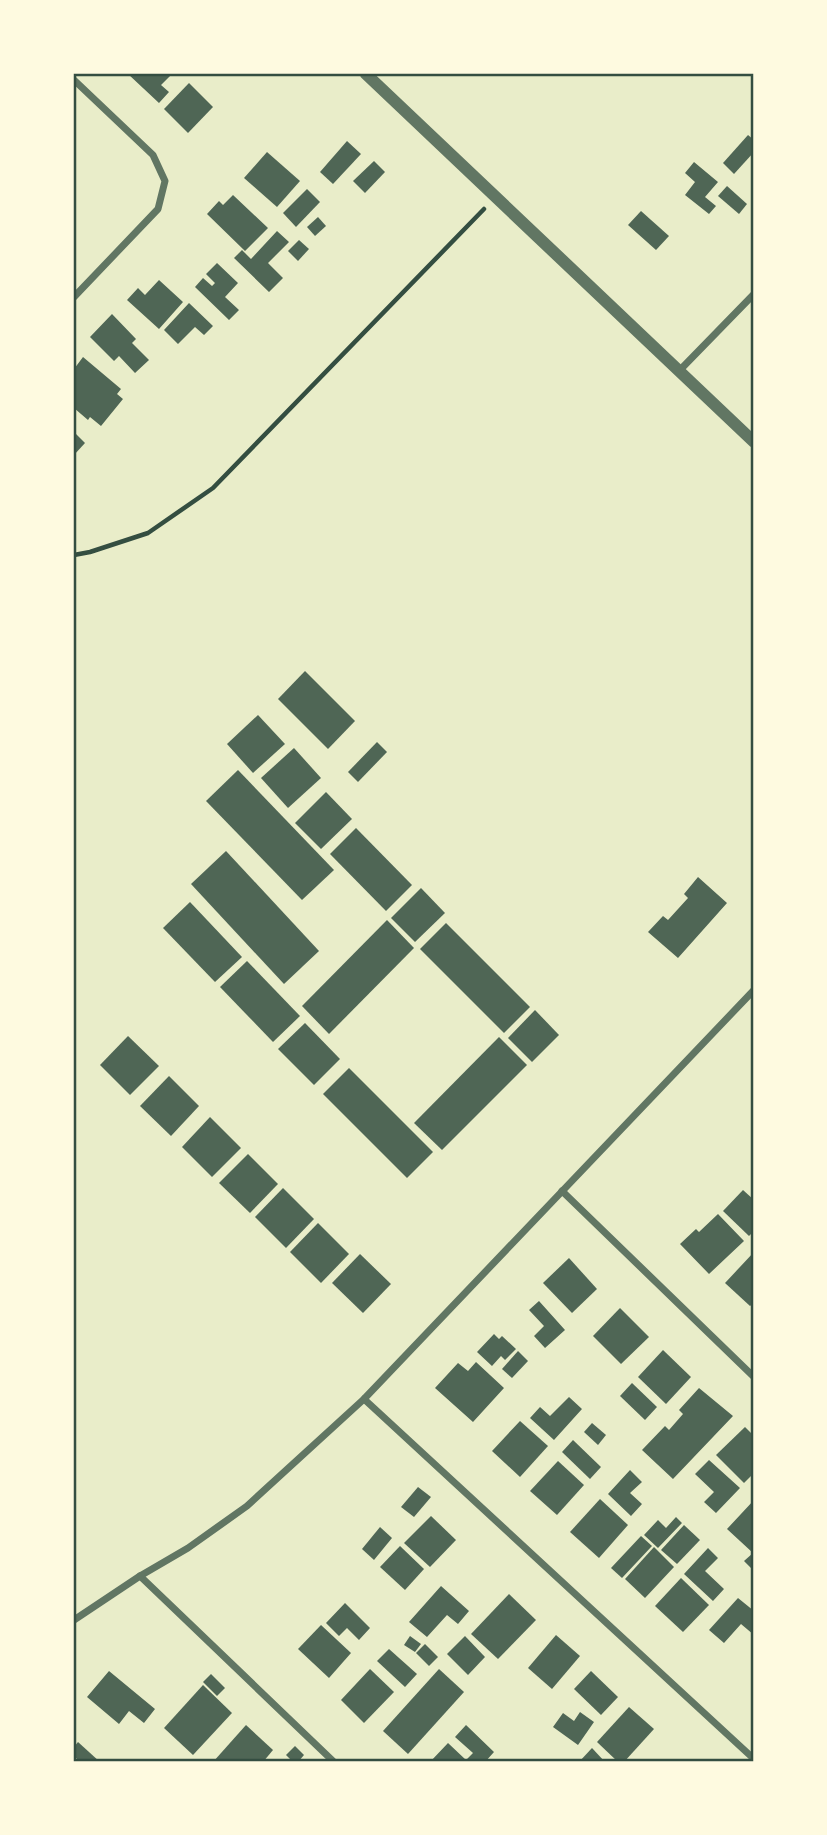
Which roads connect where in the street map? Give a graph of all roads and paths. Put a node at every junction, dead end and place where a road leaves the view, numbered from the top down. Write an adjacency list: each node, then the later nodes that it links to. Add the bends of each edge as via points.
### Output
1 (366, 74): 3 (street)
2 (74, 80): 5 (street, via 153,155 165,181 158,209)
3 (496, 197): 6 (street); 8 (path, via 214,488 148,533)
4 (754, 294): 6 (street)
5 (74, 297)
6 (680, 370): 7 (street)
7 (754, 442)
8 (74, 555)
9 (752, 993): 10 (street)
10 (562, 1191): 11 (street); 12 (street)
11 (754, 1377)
12 (364, 1399): 13 (street, via 247,1506); 15 (street)
13 (140, 1576): 14 (street); 16 (street)
14 (74, 1620)
15 (754, 1759)
16 (334, 1762)

